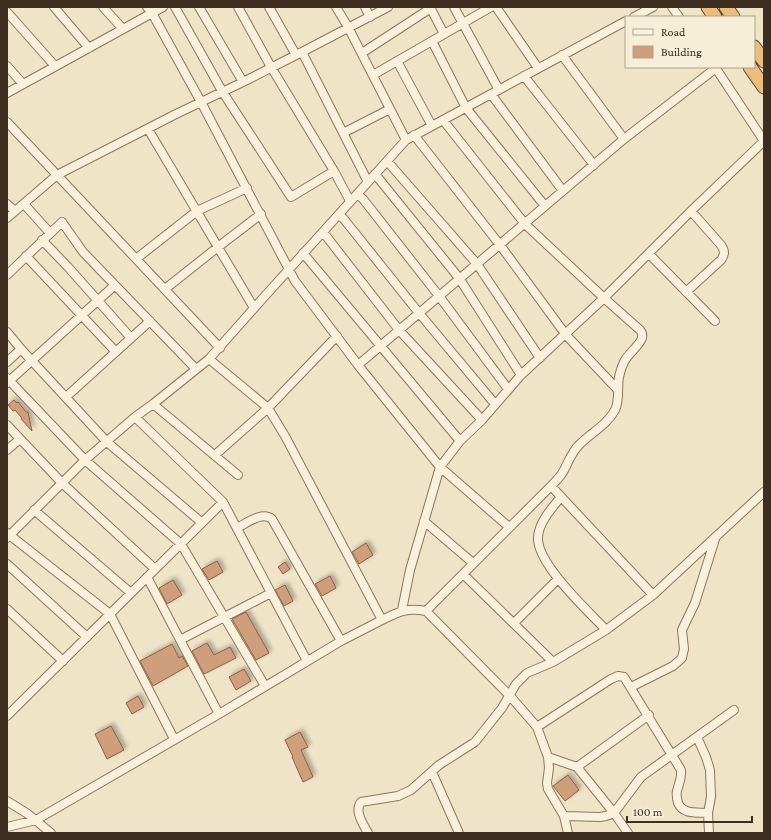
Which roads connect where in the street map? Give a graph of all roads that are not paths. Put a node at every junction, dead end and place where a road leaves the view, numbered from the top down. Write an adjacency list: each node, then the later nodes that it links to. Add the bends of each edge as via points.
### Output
1 (54, 7): 32 (street)
2 (103, 7): 29 (street)
3 (163, 7): 19 (street)
4 (175, 7): 51 (street)
5 (200, 7): 47 (street)
6 (238, 7): 41 (street)
7 (269, 7): 35 (street)
8 (336, 7): 28 (street)
9 (365, 7): 25 (street)
10 (388, 7): 25 (street)
11 (454, 7): 27 (street)
12 (492, 7): 27 (street)
13 (496, 7): 42 (street)
14 (653, 7): 21 (street)
15 (672, 7): 22 (street)
16 (708, 7): 23 (highway)
17 (726, 7): 24 (highway)
18 (430, 8): 30 (street); 34 (street)
19 (149, 10): 29 (street); 54 (street)
20 (7, 12): 40 (street)
21 (636, 16)
22 (678, 16)
23 (714, 16)
24 (732, 16)
25 (370, 17): 28 (street)
26 (625, 22): 36 (street)
27 (463, 24): 30 (street); 50 (street)
28 (348, 27): 34 (street); 35 (street)
29 (123, 29): 32 (street)
30 (444, 34): 31 (street)
31 (432, 41): 37 (street); 55 (street)
32 (89, 48): 40 (street)
33 (755, 48): 38 (highway)
34 (362, 53): 45 (street)
35 (299, 54): 41 (street); 61 (street)
36 (562, 55): 42 (street); 63 (street)
37 (397, 61): 45 (street); 59 (street)
38 (764, 61)
39 (7, 66): 48 (street)
40 (55, 66): 48 (street)
41 (271, 67): 47 (street); 68 (street)
42 (538, 68): 46 (street)
43 (715, 68): 63 (street); 65 (street)
44 (751, 68): 49 (highway)
45 (373, 75): 56 (street)
46 (524, 76): 50 (street); 67 (street)
47 (243, 82): 51 (street)
48 (23, 84): 52 (street)
49 (764, 87)
50 (499, 90): 53 (street)
51 (222, 91): 54 (street); 68 (street, via 290,197)
52 (7, 93)
53 (491, 94): 55 (street); 73 (street)
54 (201, 102): 60 (street); 72 (street)
55 (466, 108): 57 (street); 78 (street)
56 (390, 109): 61 (street); 64 (street)
57 (443, 120): 59 (street); 85 (street)
58 (7, 122): 70 (street)
59 (432, 126): 62 (street)
60 (148, 128): 70 (street); 80 (street)
61 (343, 133): 71 (street)
62 (414, 135): 64 (street); 89 (street)
63 (624, 139): 67 (street)
64 (406, 140): 66 (street)
65 (764, 141): 81 (street)
66 (387, 161): 69 (street); 95 (street)
67 (594, 165): 73 (street)
68 (334, 171): 75 (street)
69 (376, 174): 71 (street); 98 (street)
70 (57, 175): 77 (street); 94 (street)
71 (368, 182): 74 (street)
72 (247, 188): 80 (street); 82 (street)
73 (563, 191): 78 (street)
74 (356, 194): 75 (street); 102 (street, via 363,199)
75 (350, 201): 83 (street)
76 (7, 204): 79 (street)
77 (24, 204): 79 (street); 87 (street)
78 (545, 206): 85 (street)
79 (15, 211): 84 (street)
80 (197, 211): 90 (street); 94 (street)
81 (691, 211): 92 (street); 101 (street, via 722,245 724,255)
82 (261, 214): 90 (street); 96 (street)
83 (338, 215): 86 (street); 106 (street)
84 (7, 218)
85 (525, 224): 89 (street); 103 (street)
86 (323, 232): 91 (street); 110 (street)
87 (50, 233): 88 (street); 99 (street, via 62,222 83,252)
88 (42, 240): 93 (street); 104 (street)
89 (500, 245): 95 (street); 112 (street)
90 (218, 247): 100 (street); 105 (street)
91 (303, 253): 96 (street); 115 (street)
92 (649, 254): 101 (street); 103 (street)
93 (26, 256): 97 (street); 107 (street)
94 (136, 259): 100 (street)
95 (477, 264): 98 (street); 119 (street)
96 (290, 268): 105 (street); 113 (street, via 295,281)
97 (7, 275)
98 (459, 278): 102 (street); 125 (street)
99 (115, 285): 104 (street); 108 (street)
100 (165, 289): 116 (street)
101 (686, 292): 109 (street)
102 (439, 296): 106 (street); 127 (street)
103 (604, 298): 112 (street); 128 (street, via 643,333 641,341 624,362)
104 (98, 300): 107 (street); 114 (street)
105 (254, 308): 116 (street)
106 (419, 313): 110 (street); 131 (street)
107 (81, 315): 118 (street); 121 (street)
108 (150, 321): 114 (street); 124 (street)
109 (715, 321)
110 (399, 330): 115 (street); 134 (street)
111 (7, 332): 117 (street)
112 (566, 335): 119 (street); 128 (street)
113 (337, 336): 123 (street); 132 (street)
114 (131, 338): 118 (street)
115 (381, 345): 123 (street); 137 (street)
116 (220, 348): 120 (street)
117 (21, 349): 121 (street); 122 (street)
118 (116, 352): 129 (street)
119 (540, 358): 125 (street)
120 (209, 359): 124 (street); 132 (street)
121 (32, 360): 126 (street); 129 (street)
122 (7, 362)
123 (358, 365): 142 (street)
124 (196, 369): 130 (street)
125 (521, 375): 127 (street)
126 (8, 381): 141 (street)
127 (508, 389): 131 (street)
128 (618, 390): 145 (street, via 616,408 608,420 580,444 570,456 562,474)
129 (66, 397): 138 (street)
130 (153, 404): 133 (street); 140 (street)
131 (495, 404): 134 (street)
132 (268, 408): 140 (street); 171 (street)
133 (135, 417): 138 (street); 148 (street)
134 (482, 420): 137 (street)
135 (7, 425): 136 (street)
136 (20, 439): 139 (street); 144 (street)
137 (460, 441): 142 (street)
138 (107, 442): 141 (street); 151 (street)
139 (7, 450)
140 (215, 455): 143 (street)
141 (86, 460): 144 (street); 156 (street)
142 (440, 467): 150 (street); 152 (street)
143 (238, 474)
144 (62, 483): 149 (street); 159 (street)
145 (551, 486): 147 (street); 152 (street)
146 (764, 492): 155 (street)
147 (561, 497): 162 (street, via 544,519 538,537 540,549); 165 (street)
148 (223, 502): 151 (street); 153 (street)
149 (34, 510): 154 (street); 163 (street)
150 (424, 521): 157 (street); 167 (street)
151 (202, 522): 156 (street)
152 (509, 527): 157 (street)
153 (237, 528): 164 (street); 176 (street, via 262,516 272,519)
154 (8, 535): 169 (street)
155 (715, 538): 165 (street); 181 (street, via 695,603 682,630 682,658 673,666)
156 (181, 544): 159 (street); 170 (street)
157 (473, 563): 160 (street)
158 (7, 564): 174 (street)
159 (155, 569): 161 (street)
160 (463, 574): 168 (street); 172 (street)
161 (147, 577): 163 (street); 175 (street)
162 (558, 579): 172 (street); 173 (street)
163 (131, 592): 169 (street)
164 (271, 593): 170 (street); 178 (street)
165 (653, 595): 173 (street)
166 (7, 609): 177 (street)
167 (402, 610): 168 (street); 171 (street)
168 (426, 611): 182 (street)
169 (110, 614): 174 (street); 189 (street)
170 (224, 617): 175 (street); 180 (street)
171 (382, 620): 176 (street)
172 (514, 623): 179 (street)
173 (606, 630): 179 (street)
174 (87, 637): 177 (street)
175 (180, 640): 184 (street)
176 (341, 641): 178 (street)
177 (63, 661): 186 (street)
178 (307, 661): 180 (street)
179 (554, 662): 182 (street, via 528,673 516,684)
180 (265, 686): 184 (street)
181 (631, 686): 185 (street); 187 (street, via 624,677 618,676)
182 (510, 696): 187 (street); 193 (street, via 475,742)
183 (734, 710): 188 (street)
184 (219, 714): 189 (street)
185 (649, 715): 190 (street); 192 (street)
186 (7, 716)
187 (537, 727): 191 (street)
188 (697, 737): 190 (street); 196 (street, via 710,770 711,796)
189 (174, 739): 198 (street)
190 (673, 754): 195 (street, via 641,777); 196 (street, via 682,776 676,792 680,807 685,811)
191 (548, 757): 192 (street); 197 (street, via 548,788)
192 (577, 767): 195 (street)
193 (432, 772): 201 (street, via 405,794 361,802 358,808 360,817); 202 (street)
194 (7, 801): 198 (street)
195 (614, 813): 197 (street, via 600,817); 204 (street)
196 (708, 813): 205 (street)
197 (564, 816): 203 (street)
198 (36, 820): 199 (street); 200 (street)
199 (7, 827)
200 (51, 833)
201 (368, 833)
202 (459, 833)
203 (568, 833)
204 (628, 833)
205 (709, 833)

